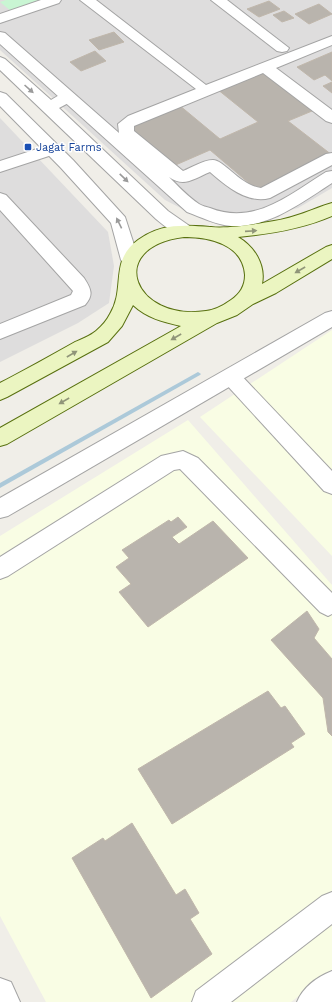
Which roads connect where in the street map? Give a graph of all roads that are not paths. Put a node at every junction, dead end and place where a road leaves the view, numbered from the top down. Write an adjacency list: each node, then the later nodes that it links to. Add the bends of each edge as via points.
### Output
1 (54, 0): 4 (street)
2 (87, 0): 11 (street)
3 (218, 0): 8 (street)
4 (0, 19)
5 (332, 26): 8 (street)
6 (0, 36): 13 (street)
7 (332, 40): 10 (street)
8 (282, 48): 11 (street)
9 (0, 62): 14 (street, one-way to 14)
10 (265, 67): 15 (street); 18 (street, via 134,119 126,124 126,132 181,178 212,164 243,190 253,194 264,194)
11 (199, 85): 16 (street)
12 (0, 97): 17 (street)
13 (68, 97): 14 (street); 16 (street)
14 (49, 107): 23 (street, one-way to 23, via 162,215)
15 (328, 111)
16 (100, 126): 20 (street, via 193,208 218,218 252,218 274,211)
17 (52, 149): 19 (street); 26 (street, one-way to 17, via 119,221)
18 (332, 158)
19 (1, 165)
20 (332, 176)
21 (0, 199): 31 (street, via 77,282 82,290 82,296 78,300)
22 (332, 209): 24 (main road, one-way to 22, via 267,230 315,217)
23 (185, 231): 24 (main road); 26 (main road, via 167,233 151,240)
24 (212, 233): 28 (main road, via 232,241 246,253 254,268 254,284)
25 (332, 251): 28 (main road, one-way to 28)
26 (130, 260): 27 (main road)
27 (128, 281): 29 (main road, via 135,296 148,308 167,316 188,320); 33 (main road, one-way to 27, via 106,335 123,310)
28 (246, 299): 29 (main road, via 230,310)
29 (210, 318): 34 (main road, one-way to 34)
30 (332, 318): 32 (street)
31 (0, 332)
32 (231, 377): 35 (street); 36 (street)
33 (0, 392)
34 (0, 438)
35 (332, 485)
36 (0, 509)
37 (0, 569): 38 (street, via 169,462 183,460 190,464)
38 (328, 605)
39 (332, 906): 43 (street)
40 (332, 986): 44 (street)
41 (0, 993): 42 (street)
42 (5, 1002)
43 (207, 1002)
44 (312, 1002)

